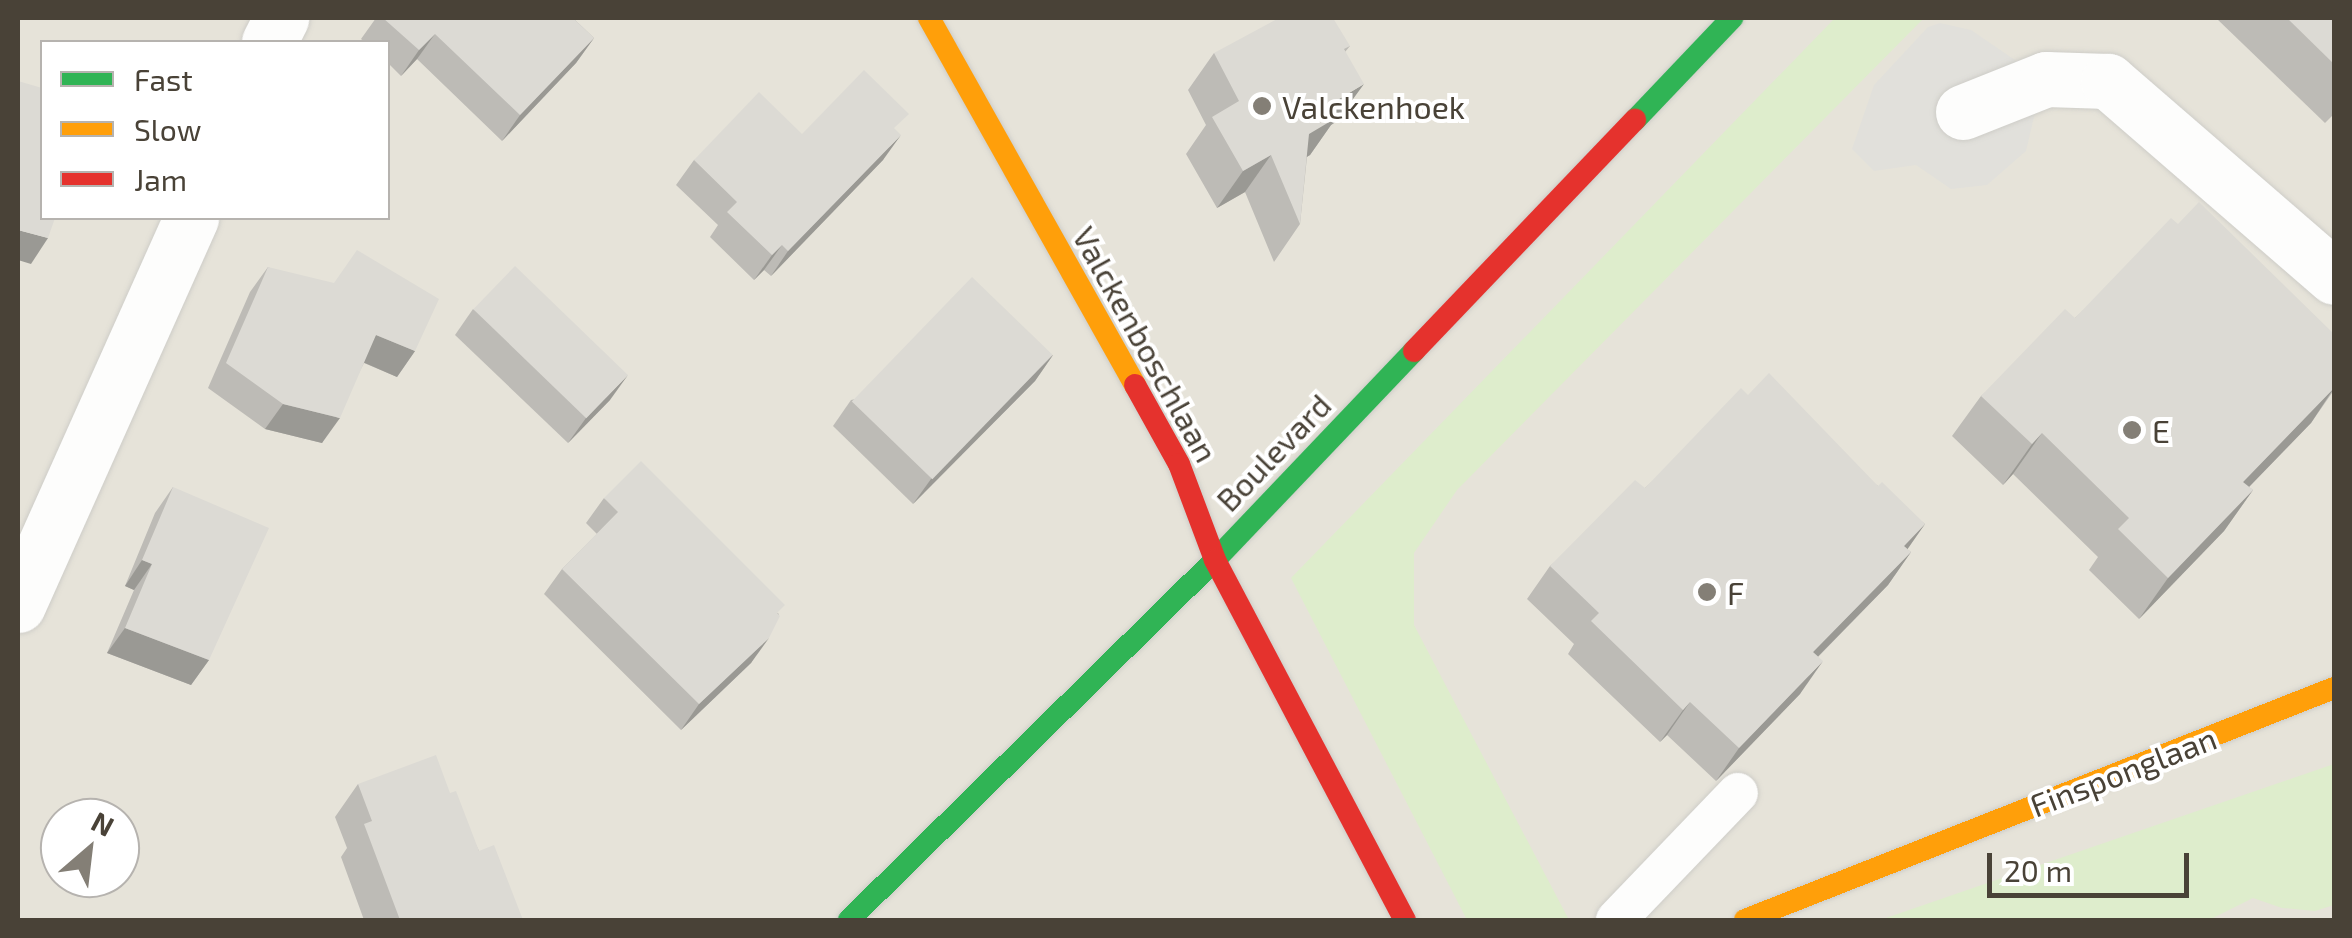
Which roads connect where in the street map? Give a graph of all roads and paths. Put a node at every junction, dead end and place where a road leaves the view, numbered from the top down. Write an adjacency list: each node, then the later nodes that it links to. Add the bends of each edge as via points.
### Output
1 (929, 18): 6 (street, Valckenboschlaan, via 1180,464)
2 (1732, 18): 6 (street, Boulevard)
3 (1962, 112): 5 (street, via 2046,79 2108,81)
4 (190, 220): 7 (street)
5 (2329, 260)
6 (1215, 560): 10 (street, Boulevard); 11 (street, Valckenboschlaan)
7 (18, 604)
8 (2334, 688): 13 (street, Finsponglaan)
9 (1738, 793): 12 (lane)
10 (850, 920)
11 (1405, 920)
12 (1616, 920)
13 (1745, 920)

